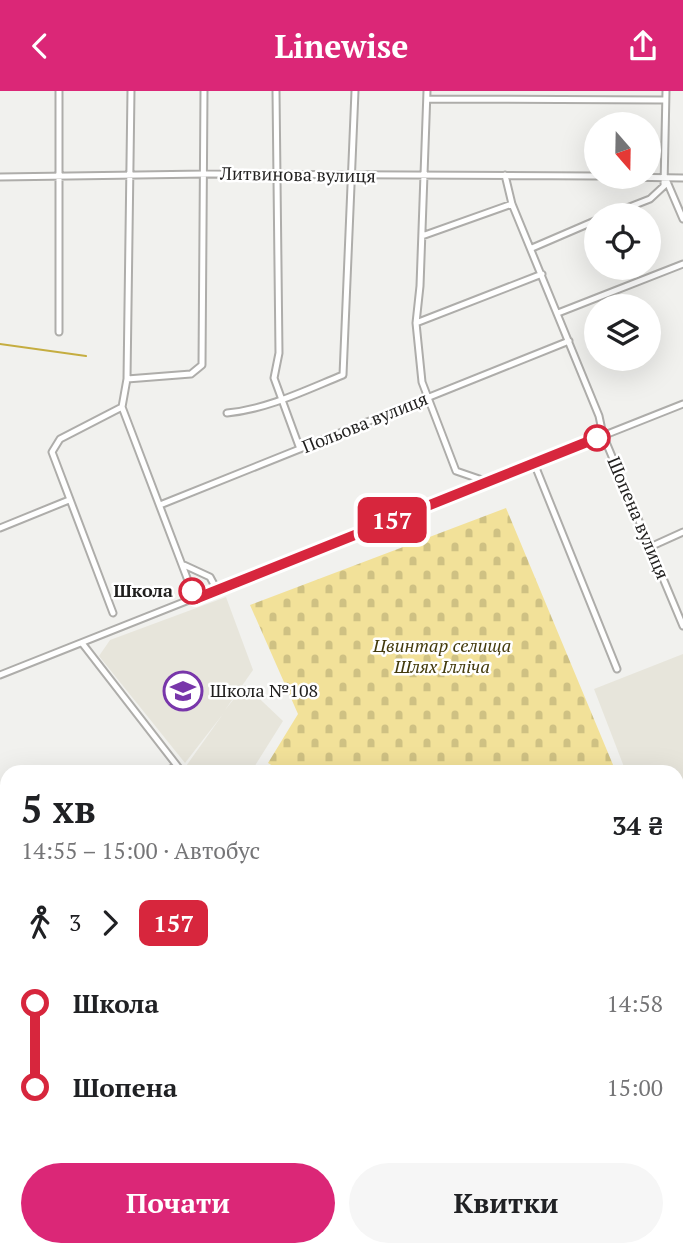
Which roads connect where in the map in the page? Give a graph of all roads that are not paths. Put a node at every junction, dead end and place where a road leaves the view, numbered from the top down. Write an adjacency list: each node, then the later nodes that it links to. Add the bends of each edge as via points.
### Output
1 (59, 91): 17 (street)
2 (131, 91): 12 (street)
3 (204, 91): 10 (street)
4 (276, 91): 13 (street)
5 (355, 91): 14 (street)
6 (427, 91): 8 (street)
7 (666, 91): 9 (street)
8 (427, 99): 9 (street); 18 (street)
9 (665, 100): 19 (street)
10 (206, 174): 12 (street, Литвинова вулиця); 13 (street, Литвинова вулиця); 33 (street, via 202,365 191,374)
11 (505, 175): 15 (street, Литвинова вулиця); 18 (street, Литвинова вулиця); 22 (street, Шопена вулиця)
12 (132, 176): 17 (street, Литвинова вулиця); 33 (street)
13 (277, 176): 14 (street, Литвинова вулиця); 35 (street, via 279,353 274,378)
14 (351, 176): 18 (street, Литвинова вулиця); 35 (street, via 343,375)
15 (584, 176)
16 (0, 177): 17 (street, Литвинова вулиця)
17 (58, 177): 31 (street)
18 (424, 177): 25 (street)
19 (665, 177): 20 (street); 21 (street, via 664,185); 23 (street)
20 (683, 178)
21 (640, 203)
22 (512, 204): 25 (street); 26 (street, Шопена вулиця)
23 (683, 219)
24 (584, 226): 26 (street)
25 (422, 236): 30 (street)
26 (532, 248): 28 (street, Шопена вулиця)
27 (683, 264): 29 (street)
28 (542, 274): 29 (street, Шопена вулиця); 30 (street)
29 (558, 313): 32 (street, Шопена вулиця)
30 (416, 323): 34 (street)
31 (59, 332)
32 (569, 341): 34 (street, Польова вулиця); 39 (street, Шопена вулиця)
33 (127, 379): 37 (street)
34 (427, 398): 40 (street, Польова вулиця); 42 (street, via 456,471)
35 (282, 400): 38 (street); 40 (street)
36 (683, 404): 39 (street)
37 (121, 407): 43 (street, via 60,439 52,452); 44 (street)
38 (227, 412)
39 (603, 435): 41 (street); 47 (street, Шопена вулиця)
40 (300, 449): 44 (street, Польова вулиця)
41 (534, 463): 42 (street); 54 (street)
42 (488, 482): 49 (street)
43 (69, 500): 45 (street); 51 (street)
44 (160, 505): 48 (street)
45 (0, 528)
46 (683, 532): 47 (street)
47 (650, 547): 52 (street, Шопена вулиця)
48 (184, 565): 49 (street, via 210,577); 50 (street)
49 (217, 590): 50 (street)
50 (195, 599): 53 (street)
51 (113, 613)
52 (683, 626)
53 (82, 643): 55 (street); 56 (street)
54 (617, 669)
55 (0, 675)
56 (176, 765)

